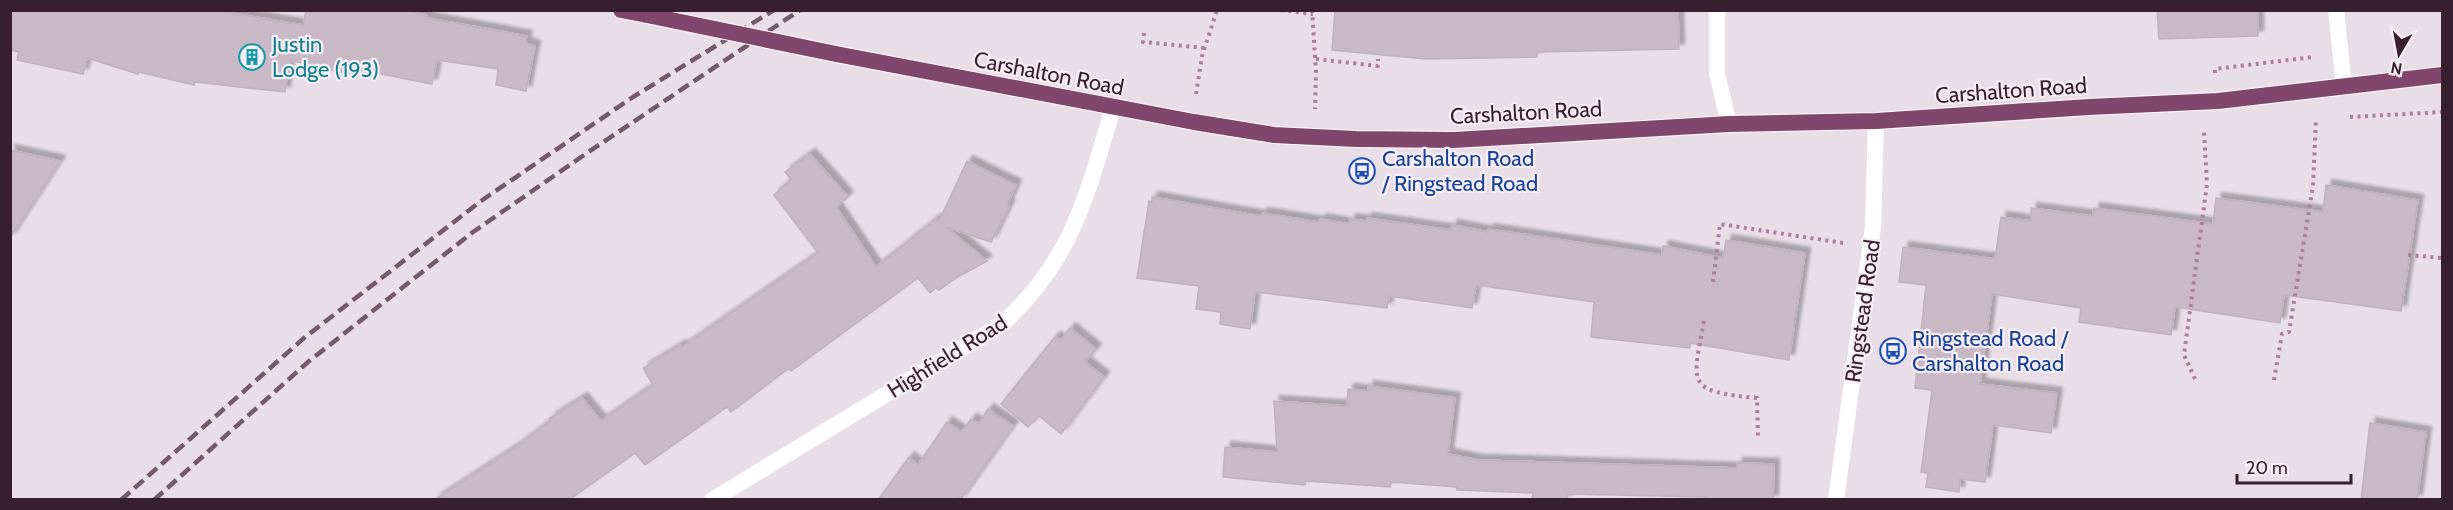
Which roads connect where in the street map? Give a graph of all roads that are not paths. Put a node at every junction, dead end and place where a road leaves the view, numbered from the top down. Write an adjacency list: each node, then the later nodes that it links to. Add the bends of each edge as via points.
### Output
1 (621, 10): 6 (highway, Carshalton Road, bridge)
2 (1717, 10): 8 (street, via 1717,74)
3 (2336, 10): 5 (street)
4 (2442, 75): 5 (highway, Carshalton Road)
5 (2344, 87): 7 (highway, Carshalton Road, via 2218,101)
6 (1113, 108): 8 (highway, Carshalton Road, via 1274,135 1313,137 1454,140); 9 (street, Highfield Road, via 1080,214 1066,244 1027,302 1002,324)
7 (1876, 122): 8 (highway, Carshalton Road); 10 (street, Ringstead Road, via 1873,226)
8 (1729, 124)
9 (712, 500)
10 (1836, 500)

